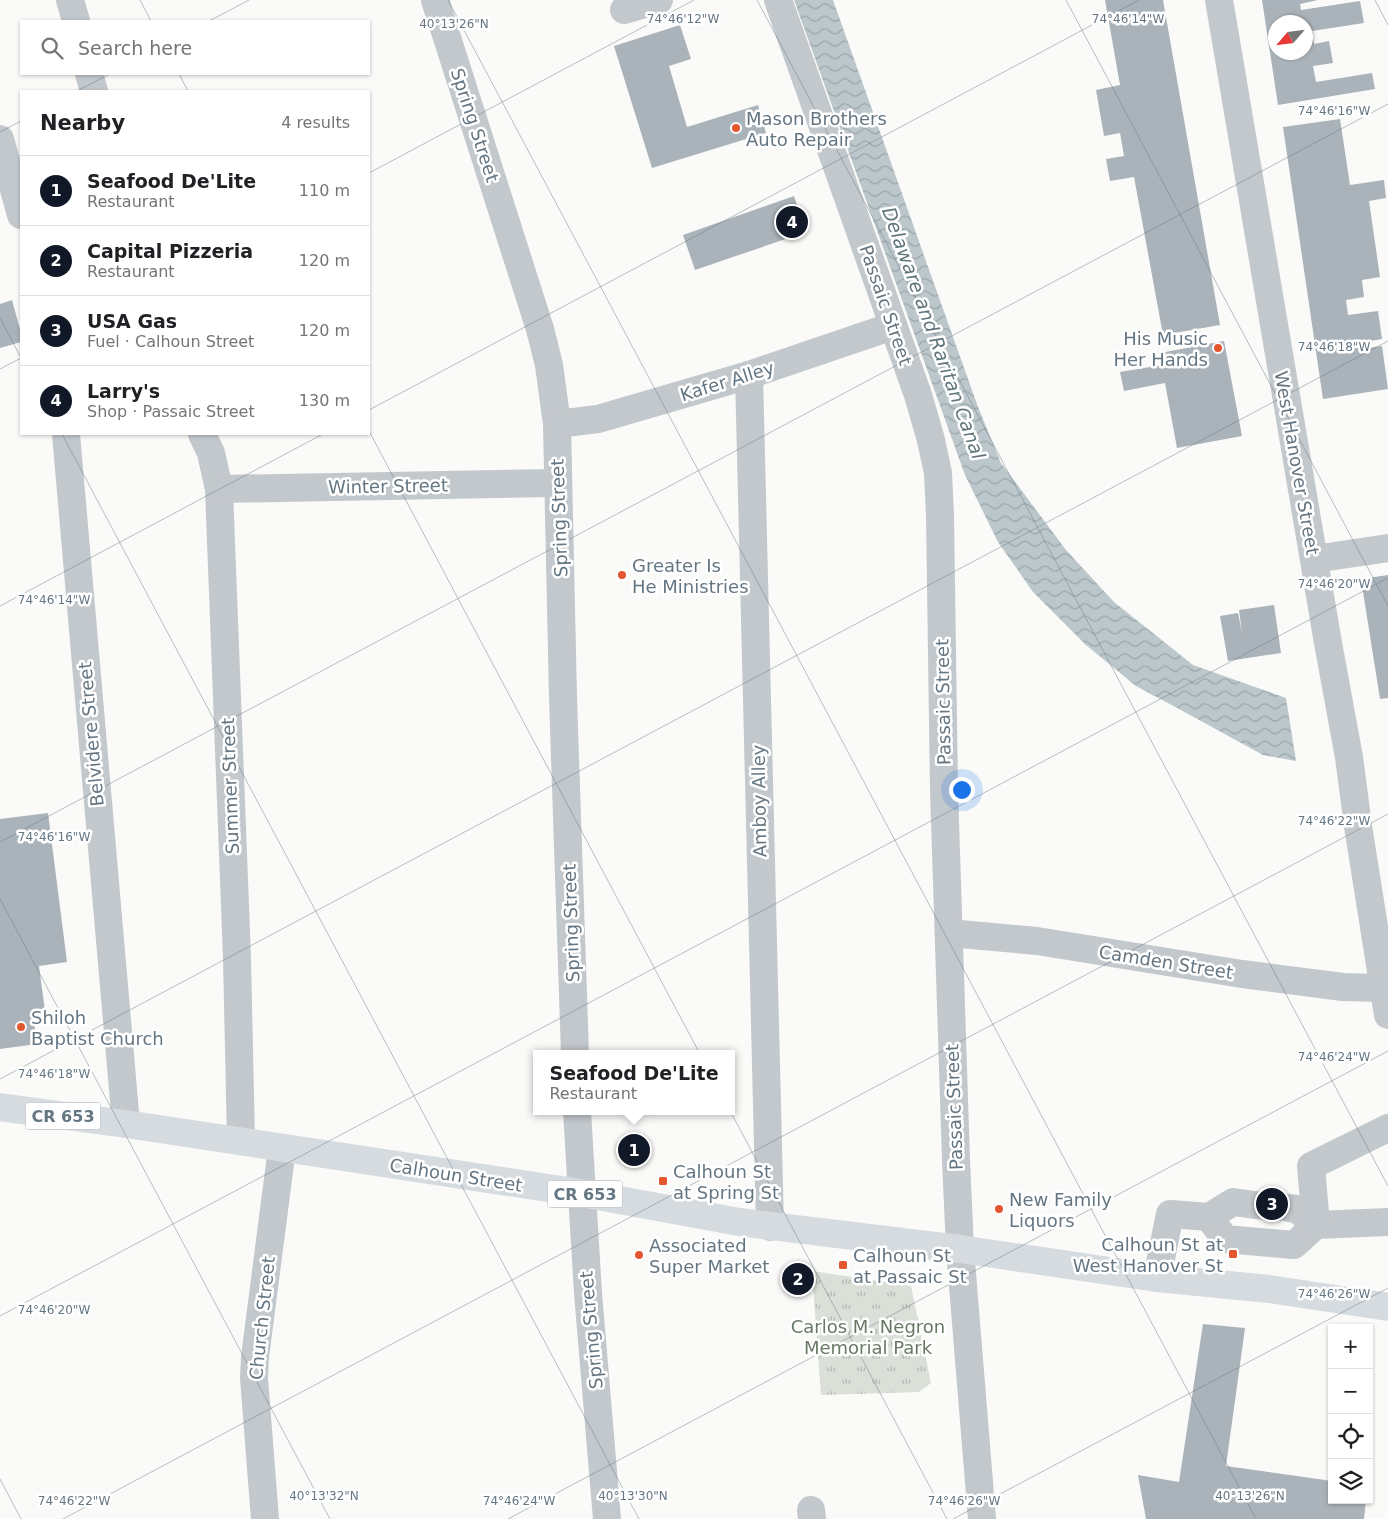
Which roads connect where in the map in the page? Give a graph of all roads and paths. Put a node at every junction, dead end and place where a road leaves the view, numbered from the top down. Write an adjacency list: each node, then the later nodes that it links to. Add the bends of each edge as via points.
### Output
1 (70, 0): 7 (street)
2 (434, 0): 14 (street, Spring Street, via 540,329 549,365)
3 (659, 0): 6 (street)
4 (778, 0): 12 (street, Passaic Street)
5 (1219, 0): 20 (street, West Hanover Street)
6 (624, 10)
7 (76, 20)
8 (89, 75): 9 (street)
9 (94, 90)
10 (0, 139): 11 (street)
11 (20, 211)
12 (893, 326): 13 (street, Kafer Alley); 21 (street, Passaic Street, via 923,413 938,473)
13 (749, 375): 14 (street, Kafer Alley, via 598,420); 37 (street, Amboy Alley)
14 (557, 424): 17 (street, Spring Street)
15 (66, 435): 27 (street, Belvidere Street)
16 (202, 435): 18 (street, Summer Street, via 211,453)
17 (557, 483): 18 (street, Winter Street); 24 (street, Spring Street)
18 (220, 489): 29 (street, Summer Street)
19 (1388, 548): 20 (street)
20 (1314, 559): 22 (street, West Hanover Street)
21 (949, 933): 22 (street, Camden Street, via 1037,941 1342,988); 38 (street, Passaic Street)
22 (1384, 988): 23 (street, West Hanover Street)
23 (1388, 1015)
24 (575, 1050)
25 (0, 1107): 27 (main road, Calhoun Street / CR 653)
26 (577, 1115): 31 (street, Spring Street)
27 (135, 1125): 29 (main road, Calhoun Street / CR 653)
28 (1388, 1128): 36 (street, via 1311,1166)
29 (241, 1141): 30 (main road, Calhoun Street / CR 653)
30 (282, 1148): 31 (main road, Calhoun Street / CR 653); 41 (street, Church Street, via 254,1378)
31 (581, 1193): 37 (main road, Calhoun Street / CR 653); 42 (street, Spring Street)
32 (1254, 1205): 34 (street, via 1233,1202)
33 (1289, 1208): 36 (street, via 1297,1209)
34 (1209, 1217): 36 (street, via 1225,1239 1294,1245); 39 (street, via 1170,1214)
35 (1388, 1222): 36 (street)
36 (1316, 1224)
37 (770, 1227): 38 (main road, Calhoun Street / CR 653)
38 (960, 1249): 39 (main road, Calhoun Street / CR 653); 43 (street, Passaic Street)
39 (1157, 1278): 40 (main road, Calhoun Street / CR 653, via 1270,1289)
40 (1388, 1307)
41 (265, 1519)
42 (607, 1519)
43 (982, 1519)

